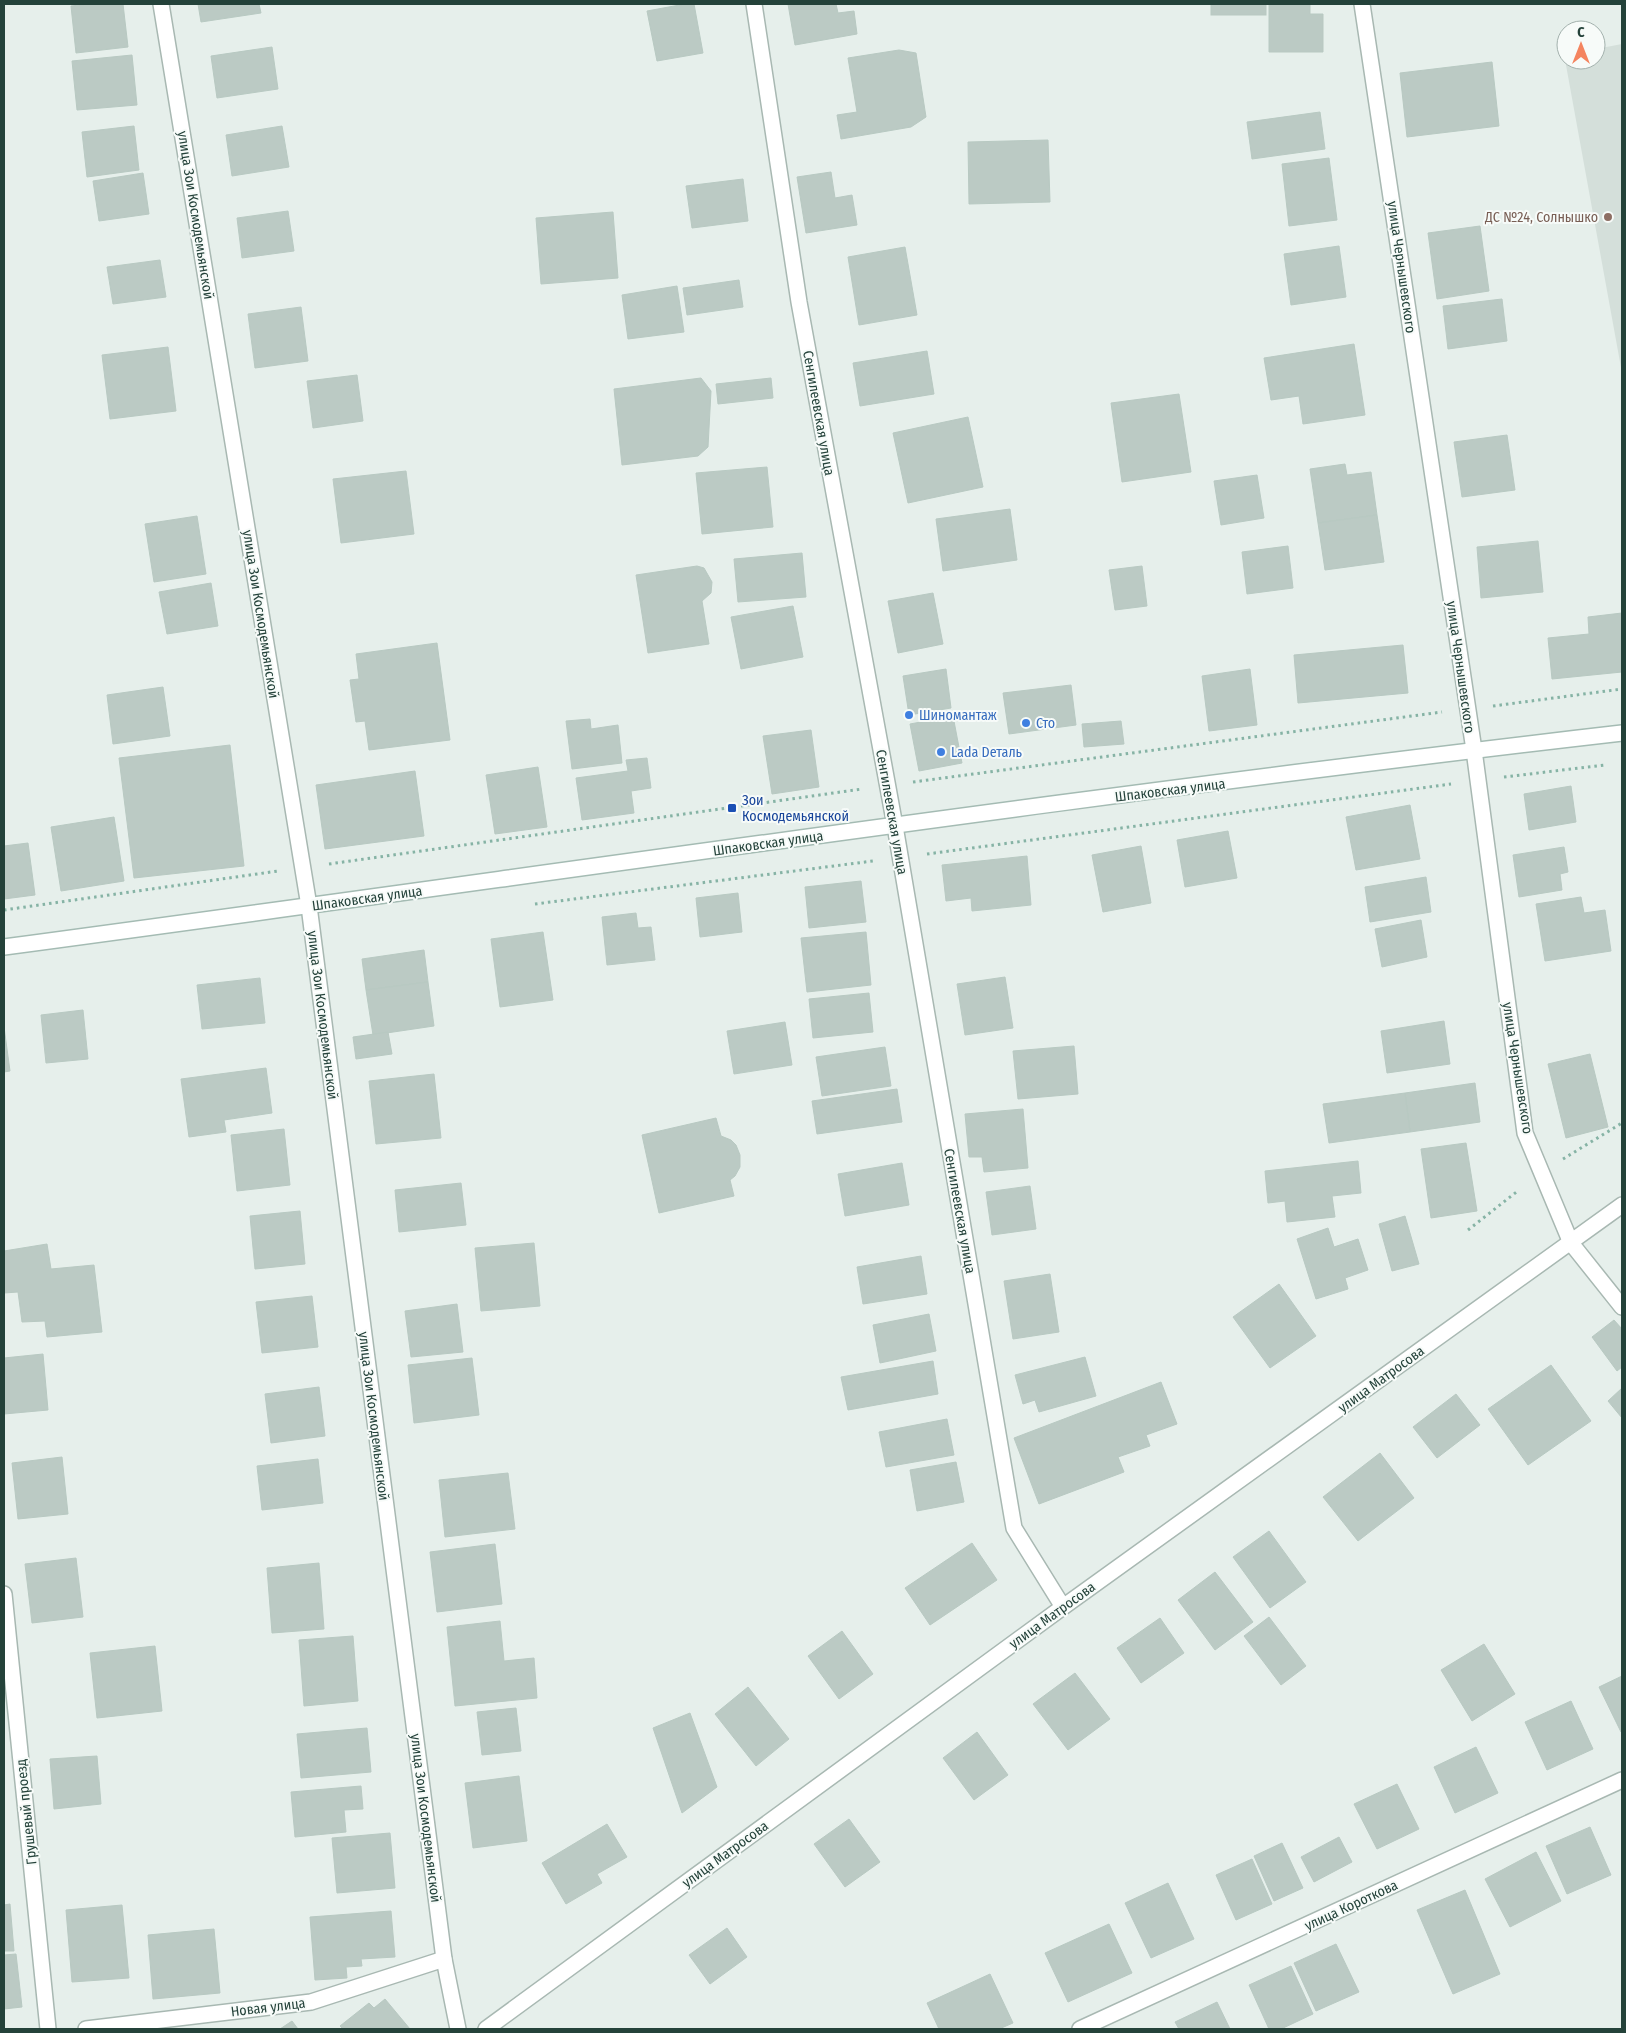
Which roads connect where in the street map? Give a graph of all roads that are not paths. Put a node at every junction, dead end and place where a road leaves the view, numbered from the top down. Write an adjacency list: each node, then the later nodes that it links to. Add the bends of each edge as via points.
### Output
1 (161, 4): 7 (street, улица Зои Космодемьянской)
2 (754, 4): 6 (street, Сенгилеевская улица, via 799,302)
3 (1362, 4): 5 (street, улица Чернышевского)
4 (1622, 733): 5 (street, Шпаковская улица)
5 (1474, 750): 6 (street, Шпаковская улица); 10 (street, улица Чернышевского, via 1526,1133)
6 (895, 826): 7 (street, Шпаковская улица); 13 (street, Сенгилеевская улица, via 1014,1528)
7 (309, 906): 8 (street, Шпаковская улица); 15 (street, улица Зои Космодемьянской)
8 (4, 947)
9 (1622, 1205): 10 (street, улица Матросова)
10 (1571, 1243): 11 (street, улица Чернышевского); 13 (street, улица Матросова)
11 (1622, 1307)
12 (4, 1594): 16 (street, Грушевый проезд)
13 (1063, 1606): 19 (street, улица Матросова)
14 (1622, 1780): 20 (street, улица Короткова)
15 (444, 1959): 17 (street, Новая улица, via 311,2002); 18 (street, улица Зои Космодемьянской)
16 (48, 2029)
17 (86, 2029)
18 (458, 2029)
19 (486, 2029)
20 (1080, 2029)

